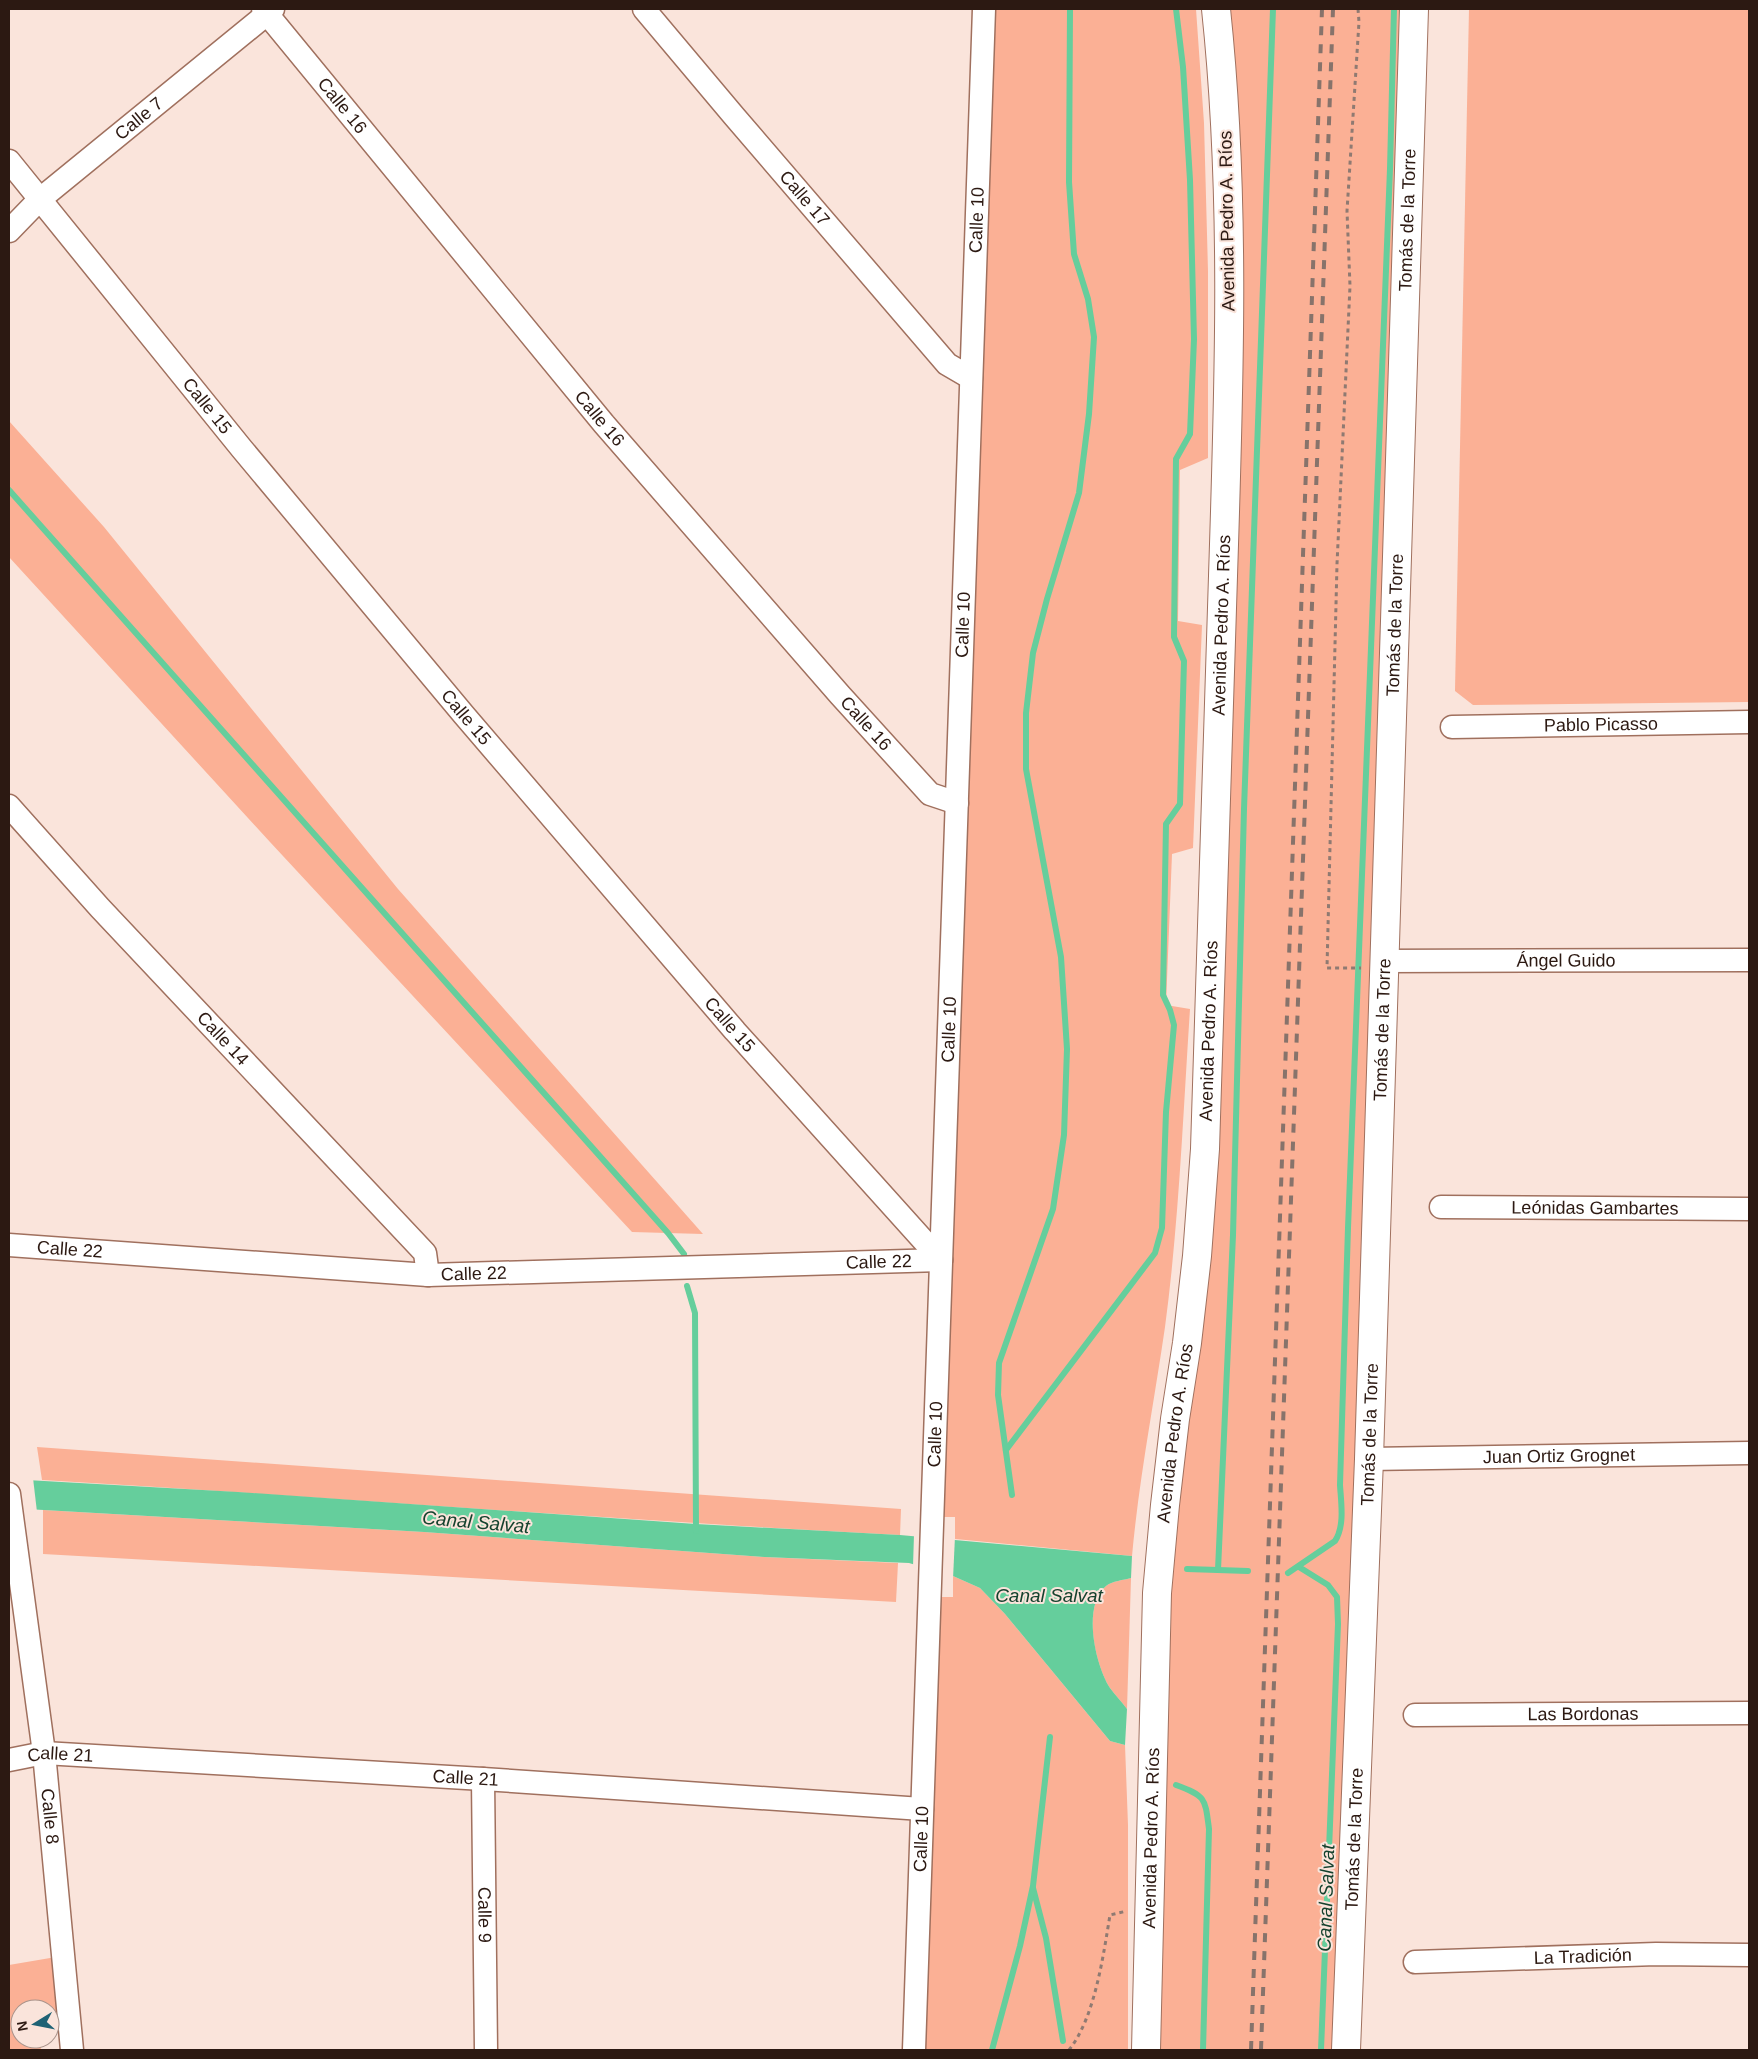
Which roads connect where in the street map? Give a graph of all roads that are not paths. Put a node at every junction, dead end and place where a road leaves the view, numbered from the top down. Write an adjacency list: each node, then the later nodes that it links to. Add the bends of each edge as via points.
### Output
1 (644, 9): 9 (street, Calle 17, via 947,364)
2 (984, 9): 9 (street, Calle 10)
3 (1216, 9): 35 (street, Avenida Pedro A. Ríos, via 1224,100 1230,392 1205,1149 1197,1256 1157,1593)
4 (1414, 9): 15 (street, Tomás de la Torre)
5 (268, 10): 7 (street, Calle 7); 12 (street, Calle 16, via 604,424 930,794)
6 (9, 161): 7 (street, Calle 15)
7 (39, 200): 8 (street, Calle 7); 19 (street, Calle 15, via 464,715 735,1031)
8 (9, 231)
9 (972, 378): 12 (street, Calle 10)
10 (1749, 722): 11 (street, Pablo Picasso)
11 (1452, 727)
12 (957, 803): 19 (street, Calle 10)
13 (9, 806): 20 (street, Calle 14, via 100,908 425,1253)
14 (1749, 960): 15 (street, Ángel Guido)
15 (1384, 961): 22 (street, Tomás de la Torre)
16 (1441, 1207): 17 (street, Leónidas Gambartes)
17 (1749, 1209)
18 (9, 1245): 20 (street, Calle 22)
19 (941, 1260): 20 (street, Calle 22); 29 (street, Calle 10)
20 (428, 1275)
21 (1749, 1453): 22 (street, Juan Ortiz Grognet)
22 (1369, 1458): 36 (street, Tomás de la Torre)
23 (9, 1494): 26 (street, Calle 8)
24 (1749, 1713): 25 (street, Las Bordonas)
25 (1415, 1715)
26 (44, 1753): 27 (street, Calle 21); 28 (street, Calle 21); 32 (street, Calle 8)
27 (9, 1760)
28 (483, 1779): 29 (street, Calle 21); 33 (street, Calle 9)
29 (922, 1809): 34 (street, Calle 10)
30 (1749, 1955): 31 (street, La Tradición, via 1656,1954)
31 (1415, 1962)
32 (72, 2050)
33 (486, 2050)
34 (914, 2050)
35 (1146, 2050)
36 (1346, 2050)

